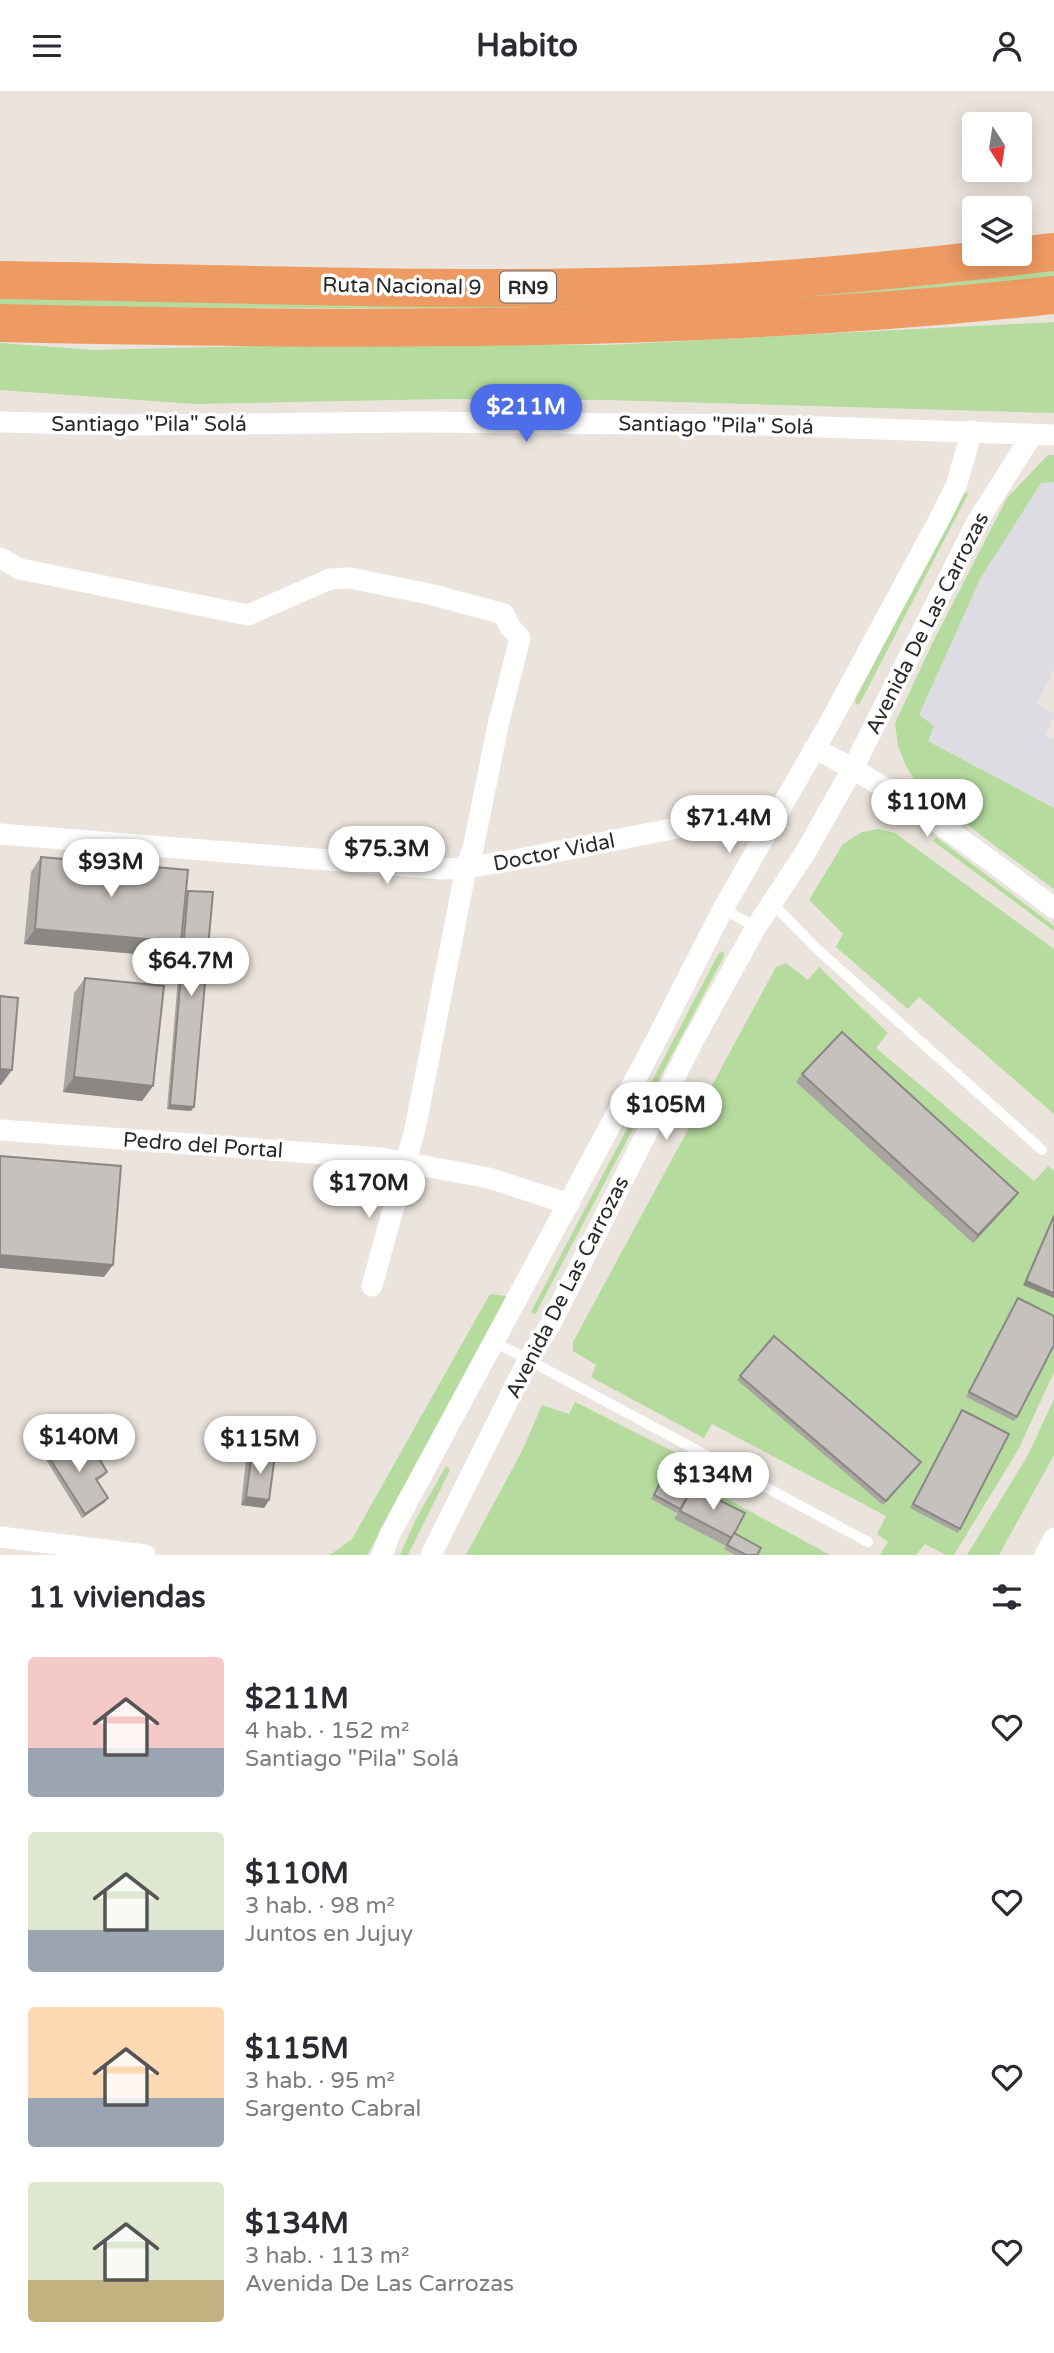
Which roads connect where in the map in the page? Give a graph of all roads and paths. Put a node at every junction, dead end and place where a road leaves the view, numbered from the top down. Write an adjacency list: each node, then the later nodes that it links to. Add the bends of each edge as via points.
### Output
1 (1054, 252): 2 (highway, Ruta Nacional 9 / RN9, via 865,272 675,285 470,288)
2 (0, 280)
3 (1054, 295): 4 (highway, Ruta Nacional 9 / RN9)
4 (992, 302): 5 (highway); 6 (highway, Ruta Nacional 9 / RN9, via 845,314 515,326)
5 (1054, 302)
6 (0, 323)
7 (0, 422): 8 (street, Santiago "Pila" Solá, via 748,425)
8 (972, 431): 9 (street, Santiago "Pila" Solá); 12 (street, Avenida De Las Carrozas, via 951,496)
9 (1032, 435): 10 (street, Santiago "Pila" Solá); 13 (street, Avenida De Las Carrozas, via 976,522)
10 (1054, 435)
11 (0, 558): 16 (street, via 20,569 248,615 330,579 349,578 504,614 520,638)
12 (814, 748): 13 (street); 14 (street, Avenida De Las Carrozas)
13 (853, 768): 17 (street, Avenida De Las Carrozas); 18 (street, via 938,821)
14 (772, 821): 16 (street, Doctor Vidal, via 712,821); 19 (street, Avenida De Las Carrozas)
15 (0, 834): 16 (street, Doctor Vidal)
16 (466, 868): 23 (street, via 415,1129)
17 (771, 902): 20 (street, Avenida De Las Carrozas); 22 (lane, via 816,949)
18 (1054, 908)
19 (723, 909): 20 (lane); 24 (street, Avenida De Las Carrozas)
20 (756, 927): 27 (street, Avenida De Las Carrozas)
21 (0, 1130): 23 (street, Pedro del Portal, via 381,1158)
22 (1042, 1150)
23 (404, 1164): 24 (street, Pedro del Portal, via 489,1178); 25 (street)
24 (569, 1204): 26 (street, Avenida De Las Carrozas)
25 (372, 1286)
26 (493, 1341): 27 (lane); 32 (street, Avenida De Las Carrozas)
27 (528, 1360): 30 (lane); 33 (street, Avenida De Las Carrozas)
28 (0, 1537): 31 (street)
29 (1054, 1538): 34 (street)
30 (868, 1542)
31 (145, 1555)
32 (382, 1555)
33 (431, 1555)
34 (1045, 1555)

